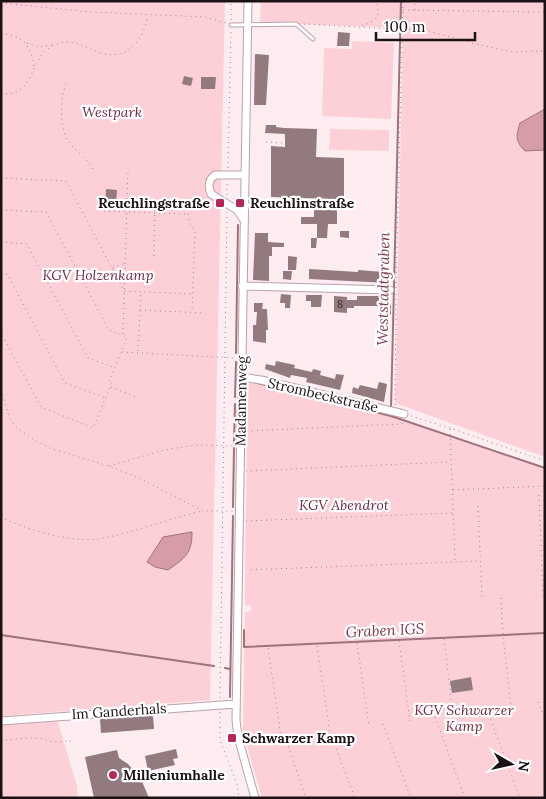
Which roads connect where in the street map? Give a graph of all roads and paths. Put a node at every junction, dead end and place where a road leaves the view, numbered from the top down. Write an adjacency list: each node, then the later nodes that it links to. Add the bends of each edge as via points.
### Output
1 (231, 1): 11 (path)
2 (248, 1): 12 (street, Madamenweg)
3 (376, 1): 14 (path, via 379,14 376,20)
4 (403, 1): 7 (path)
5 (415, 1): 8 (path)
6 (1, 3): 10 (path)
7 (403, 10): 8 (path); 15 (path)
8 (415, 10): 9 (path)
9 (545, 12)
10 (148, 15): 11 (path, via 205,17); 19 (path, via 135,45 118,55 72,42)
11 (231, 24): 12 (lane); 28 (path)
12 (247, 24): 13 (lane); 29 (street, Madamenweg)
13 (296, 24): 14 (path); 17 (lane)
14 (361, 26): 15 (path)
15 (403, 28): 20 (path, via 429,31 512,52); 67 (path)
16 (1, 34): 18 (path, via 15,36)
17 (313, 39)
18 (25, 43): 19 (path, via 39,47); 21 (path, via 32,55)
19 (55, 45): 21 (path, via 41,56)
20 (545, 51)
21 (34, 68): 23 (path, via 22,89)
22 (66, 84): 26 (path, via 63,130 70,144)
23 (1, 94)
24 (266, 142): 25 (path)
25 (285, 143)
26 (93, 169)
27 (128, 170): 38 (path)
28 (227, 174): 29 (street); 32 (path); 32 (street, via 215,175 210,180 209,189 211,194)
29 (245, 175): 33 (street, Madamenweg)
30 (1, 178): 45 (path, via 66,181)
31 (156, 196): 39 (path)
32 (227, 204): 41 (street); 59 (path)
33 (244, 205): 34 (lane); 41 (street, Madamenweg)
34 (265, 206)
35 (188, 209): 40 (path)
36 (1, 210): 56 (path, via 46,212 109,330)
37 (104, 211): 38 (path)
38 (127, 212): 39 (path); 44 (path)
39 (155, 213): 40 (path); 43 (path)
40 (189, 214): 51 (path, via 188,222 195,231)
41 (244, 220): 47 (street, Madamenweg)
42 (1, 242): 61 (path, via 27,244 88,358)
43 (154, 256)
44 (125, 263): 45 (path); 49 (path)
45 (112, 268): 49 (path)
46 (1, 274): 66 (path, via 7,274 65,382)
47 (242, 286): 48 (street); 60 (street, Madamenweg)
48 (390, 290)
49 (124, 291): 50 (path); 56 (path)
50 (141, 292): 51 (path); 52 (path)
51 (193, 294): 53 (path)
52 (140, 310): 53 (path); 58 (path)
53 (192, 312): 54 (path)
54 (204, 312)
55 (1, 333): 66 (path, via 41,407 93,428)
56 (123, 336): 57 (path, via 127,337)
57 (121, 352): 58 (path); 61 (path)
58 (138, 353): 59 (path)
59 (225, 357): 60 (path); 71 (path)
60 (241, 358): 62 (street, Madamenweg)
61 (114, 368): 63 (path)
62 (241, 377): 67 (street, Strombeckstraße); 72 (street, Madamenweg)
63 (110, 387): 65 (path); 66 (path)
64 (1, 390): 75 (path, via 10,420 25,434 52,449)
65 (136, 397)
66 (106, 398)
67 (395, 412): 68 (street, Strombeckstraße)
68 (404, 417): 69 (path); 70 (path, via 402,424)
69 (450, 428): 73 (path); 74 (path)
70 (248, 431)
71 (224, 446): 72 (path); 75 (path, via 196,445 164,450); 82 (path)
72 (240, 446): 83 (street, Madamenweg)
73 (450, 462): 76 (path); 78 (path)
74 (545, 462)
75 (109, 466): 81 (path)
76 (247, 471)
77 (545, 486): 78 (path)
78 (452, 490): 84 (path)
79 (539, 496): 90 (path)
80 (478, 506): 87 (path)
81 (203, 511): 82 (path); 85 (path, via 96,540 57,536)
82 (222, 511): 83 (path); 99 (path)
83 (239, 511): 100 (street, Madamenweg)
84 (452, 513): 86 (path); 88 (path)
85 (1, 517)
86 (246, 521)
87 (480, 561): 88 (path); 91 (path)
88 (454, 562): 89 (path)
89 (248, 570)
90 (543, 596)
91 (482, 598)
92 (501, 598): 101 (path)
93 (444, 639): 103 (path)
94 (399, 641): 107 (path)
95 (357, 643): 109 (path)
96 (317, 646): 117 (path, via 330,732)
97 (268, 648): 110 (path)
98 (538, 702): 105 (path)
99 (220, 704): 100 (street, Im Ganderhals); 106 (street, Im Ganderhals); 114 (path, via 220,740)
100 (236, 704): 115 (street, Madamenweg, via 236,730)
101 (511, 707)
102 (487, 710): 120 (path)
103 (453, 714)
104 (435, 717): 119 (path)
105 (545, 719)
106 (1, 721)
107 (410, 721)
108 (383, 724): 118 (path)
109 (369, 726)
110 (282, 737)
111 (285, 737): 116 (path)
112 (1, 741): 113 (path, via 39,738)
113 (71, 742)
114 (239, 798)
115 (255, 798)
116 (306, 798)
117 (355, 798)
118 (411, 798)
119 (466, 798)
120 (520, 798)

